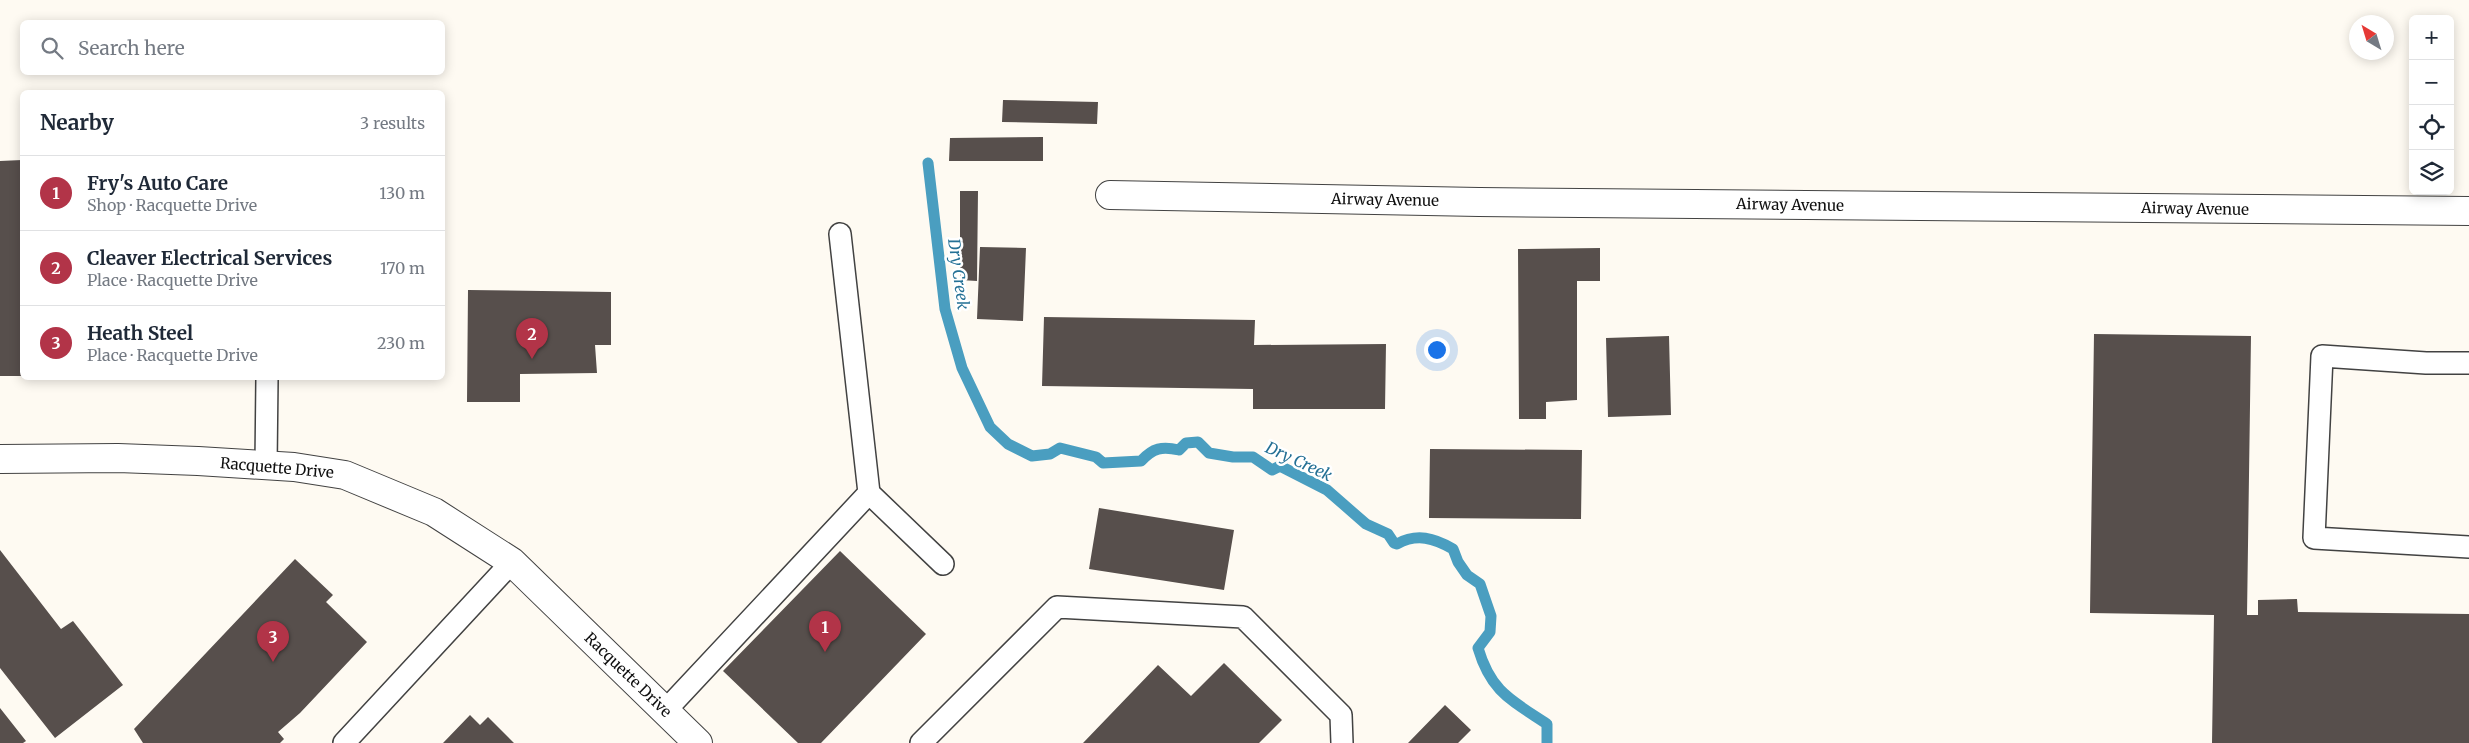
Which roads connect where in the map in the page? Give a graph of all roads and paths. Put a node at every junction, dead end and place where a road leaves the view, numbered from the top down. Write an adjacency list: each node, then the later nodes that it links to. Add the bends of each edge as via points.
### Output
1 (1110, 195): 2 (street, Airway Avenue)
2 (2469, 211)
3 (840, 234): 8 (lane)
4 (2469, 364): 9 (lane, via 2322,356 2314,538)
5 (267, 380): 7 (lane)
6 (0, 459): 7 (street, Racquette Drive, via 118,458)
7 (266, 465): 10 (street, Racquette Drive, via 345,475 434,512)
8 (869, 493): 11 (lane); 12 (lane)
9 (2469, 547)
10 (512, 562): 12 (street, Racquette Drive); 13 (lane)
11 (943, 564)
12 (665, 711): 14 (street, Racquette Drive)
13 (344, 743)
14 (698, 743)
15 (921, 743): 16 (lane, via 1058,607 1243,617 1342,715)
16 (1342, 743)

